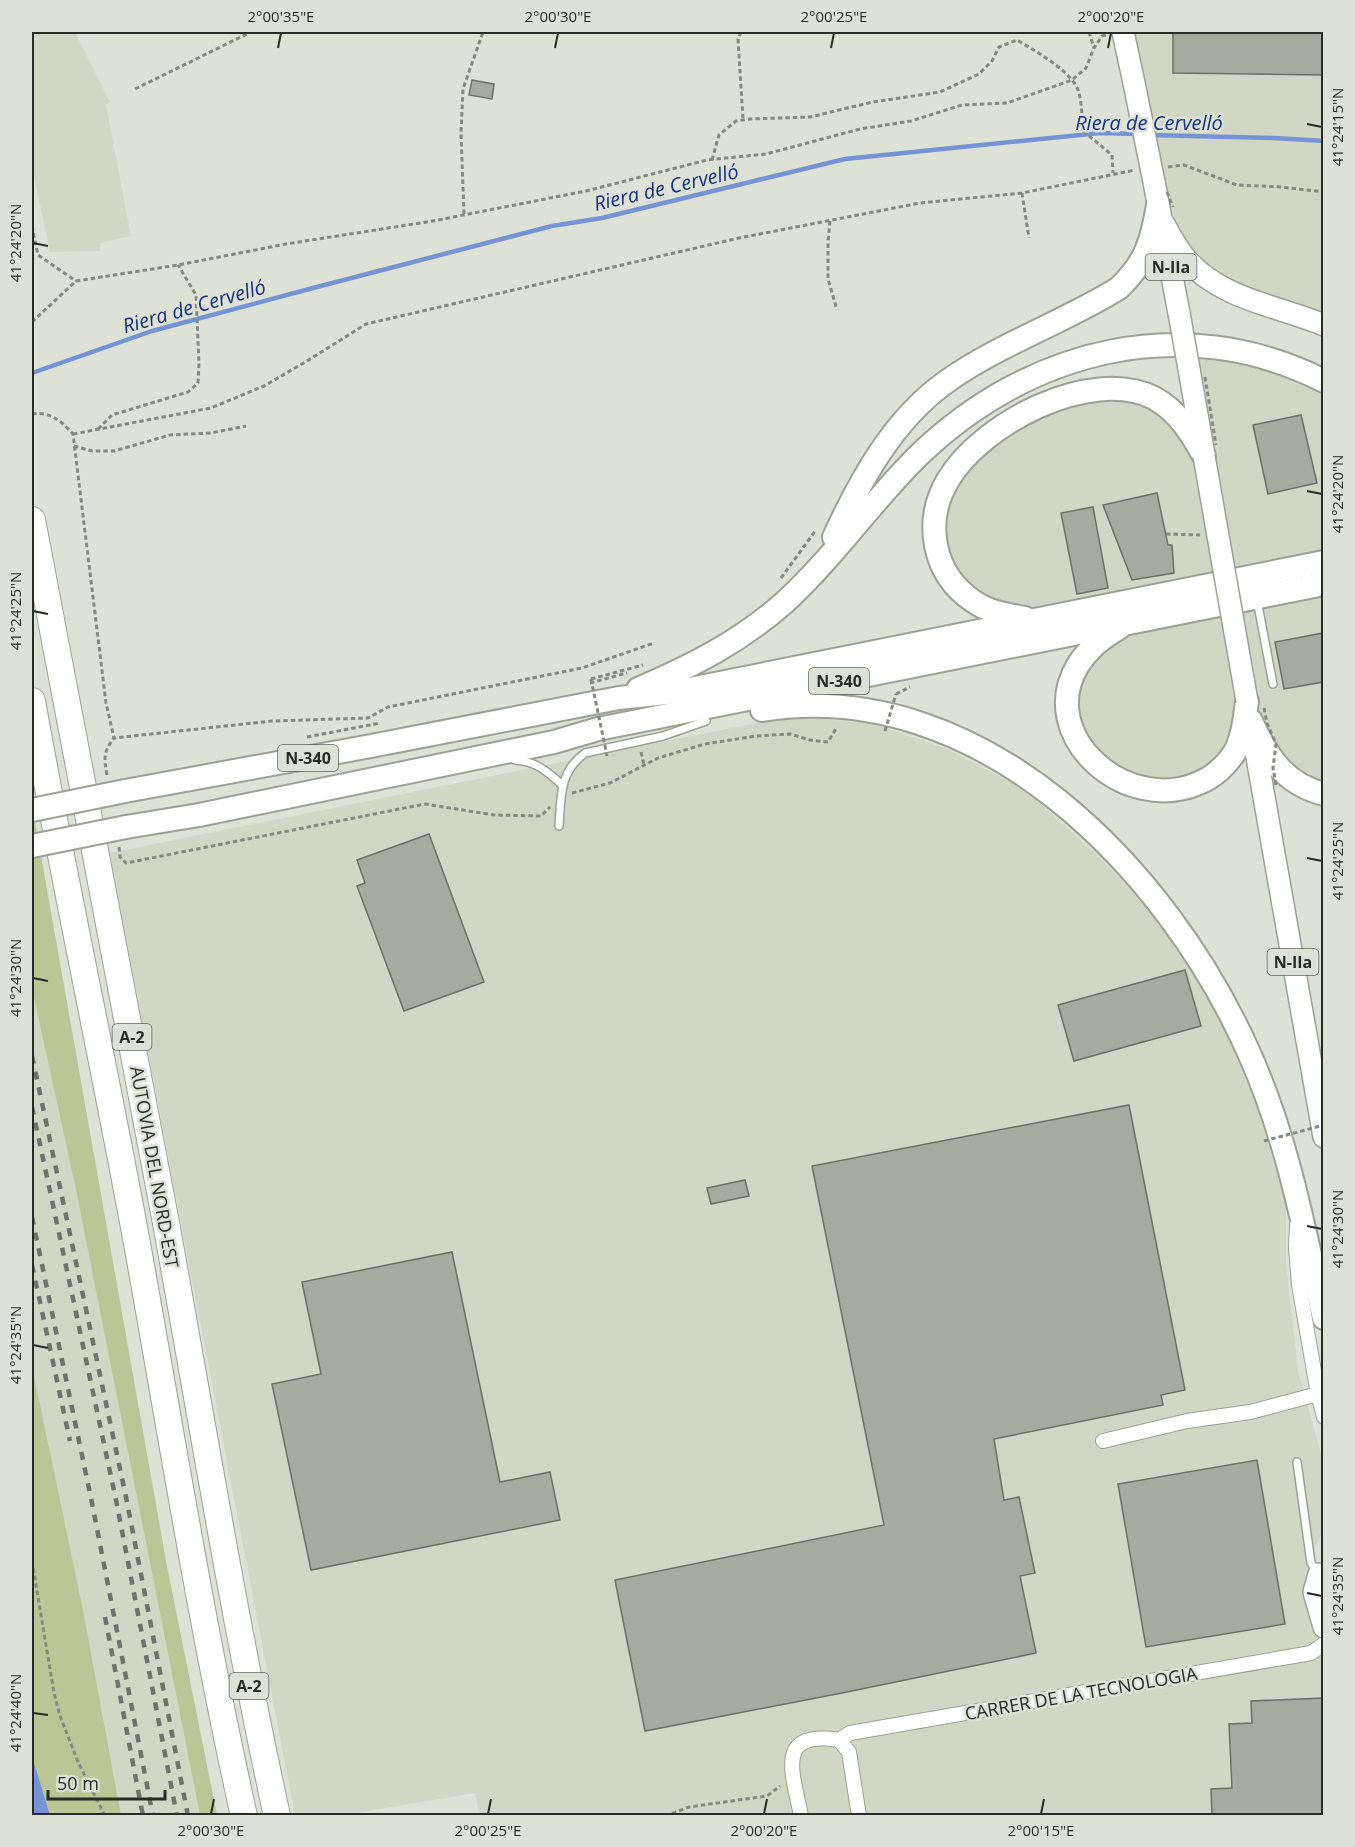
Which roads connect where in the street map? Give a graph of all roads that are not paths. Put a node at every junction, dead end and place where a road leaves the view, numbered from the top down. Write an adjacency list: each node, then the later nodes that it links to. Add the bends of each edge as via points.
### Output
1 (1118, 32): 2 (main road, bridge, via 1134,82)
2 (1160, 213): 3 (main road, via 1187,260 1212,281 1244,297); 5 (main road, N-IIa, bridge); 8 (highway, via 1145,255 1119,288 961,372 905,418 864,479)
3 (1323, 325)
4 (1323, 381): 8 (highway, via 1248,353 1194,346 1119,350 1055,366 996,394 943,433 897,478)
5 (1204, 456): 11 (highway, via 1193,435 1169,408 1154,398 1110,388 1079,392 1054,401 1020,417 969,454 941,495 934,526 939,558 952,580 974,602 991,611); 16 (main road, N-IIa, bridge)
6 (32, 520): 37 (highway, AUTOVIA DEL NORD-EST / A-2, via 126,1004 224,1556)
7 (1323, 562): 11 (highway, N-340)
8 (821, 565): 14 (highway, via 784,602 739,638 696,663)
9 (1323, 584): 10 (highway, N-340)
10 (1257, 597): 12 (highway, N-340); 13 (lane)
11 (1035, 620): 14 (highway, N-340, via 675,692)
12 (1125, 624): 16 (highway, via 1088,652 1072,679 1069,694 1068,710 1076,737 1105,772 1127,784 1158,791 1191,787 1218,772 1235,752); 18 (highway, N-340, via 598,729)
13 (1273, 684)
14 (619, 698): 22 (highway, N-340, bridge)
15 (32, 701): 36 (highway, AUTOVIA DEL NORD-EST / A-2, via 135,1237 202,1615)
16 (1249, 711): 21 (highway, via 1264,749 1280,770 1303,787); 25 (main road, N-IIa)
17 (706, 721): 18 (highway, via 600,741); 20 (lane, via 663,736 585,753); 26 (highway, via 810,706 885,714 964,740 1051,794 1138,878 1180,930 1219,993 1250,1053 1266,1095)
18 (554, 742): 19 (highway, N-340)
19 (483, 757): 20 (lane, via 524,760 544,769); 24 (highway, N-340, bridge)
20 (561, 784): 23 (lane)
21 (1323, 794)
22 (32, 810)
23 (559, 826)
24 (32, 846)
25 (1323, 1137)
26 (1298, 1202): 27 (highway); 28 (street, via 1298,1275)
27 (1323, 1318)
28 (1318, 1395): 29 (street); 30 (street)
29 (1323, 1417)
30 (1103, 1441)
31 (1297, 1462): 32 (lane, via 1311,1563)
32 (1322, 1574): 33 (main road, via 1314,1592)
33 (1323, 1627)
34 (1323, 1644): 35 (street, CARRER DE LA TECNOLOGIA, via 1311,1653 850,1733)
35 (838, 1740): 38 (street, via 810,1738 799,1743 791,1758); 39 (street, via 849,1752)
36 (244, 1815)
37 (277, 1815)
38 (801, 1815)
39 (859, 1815)

